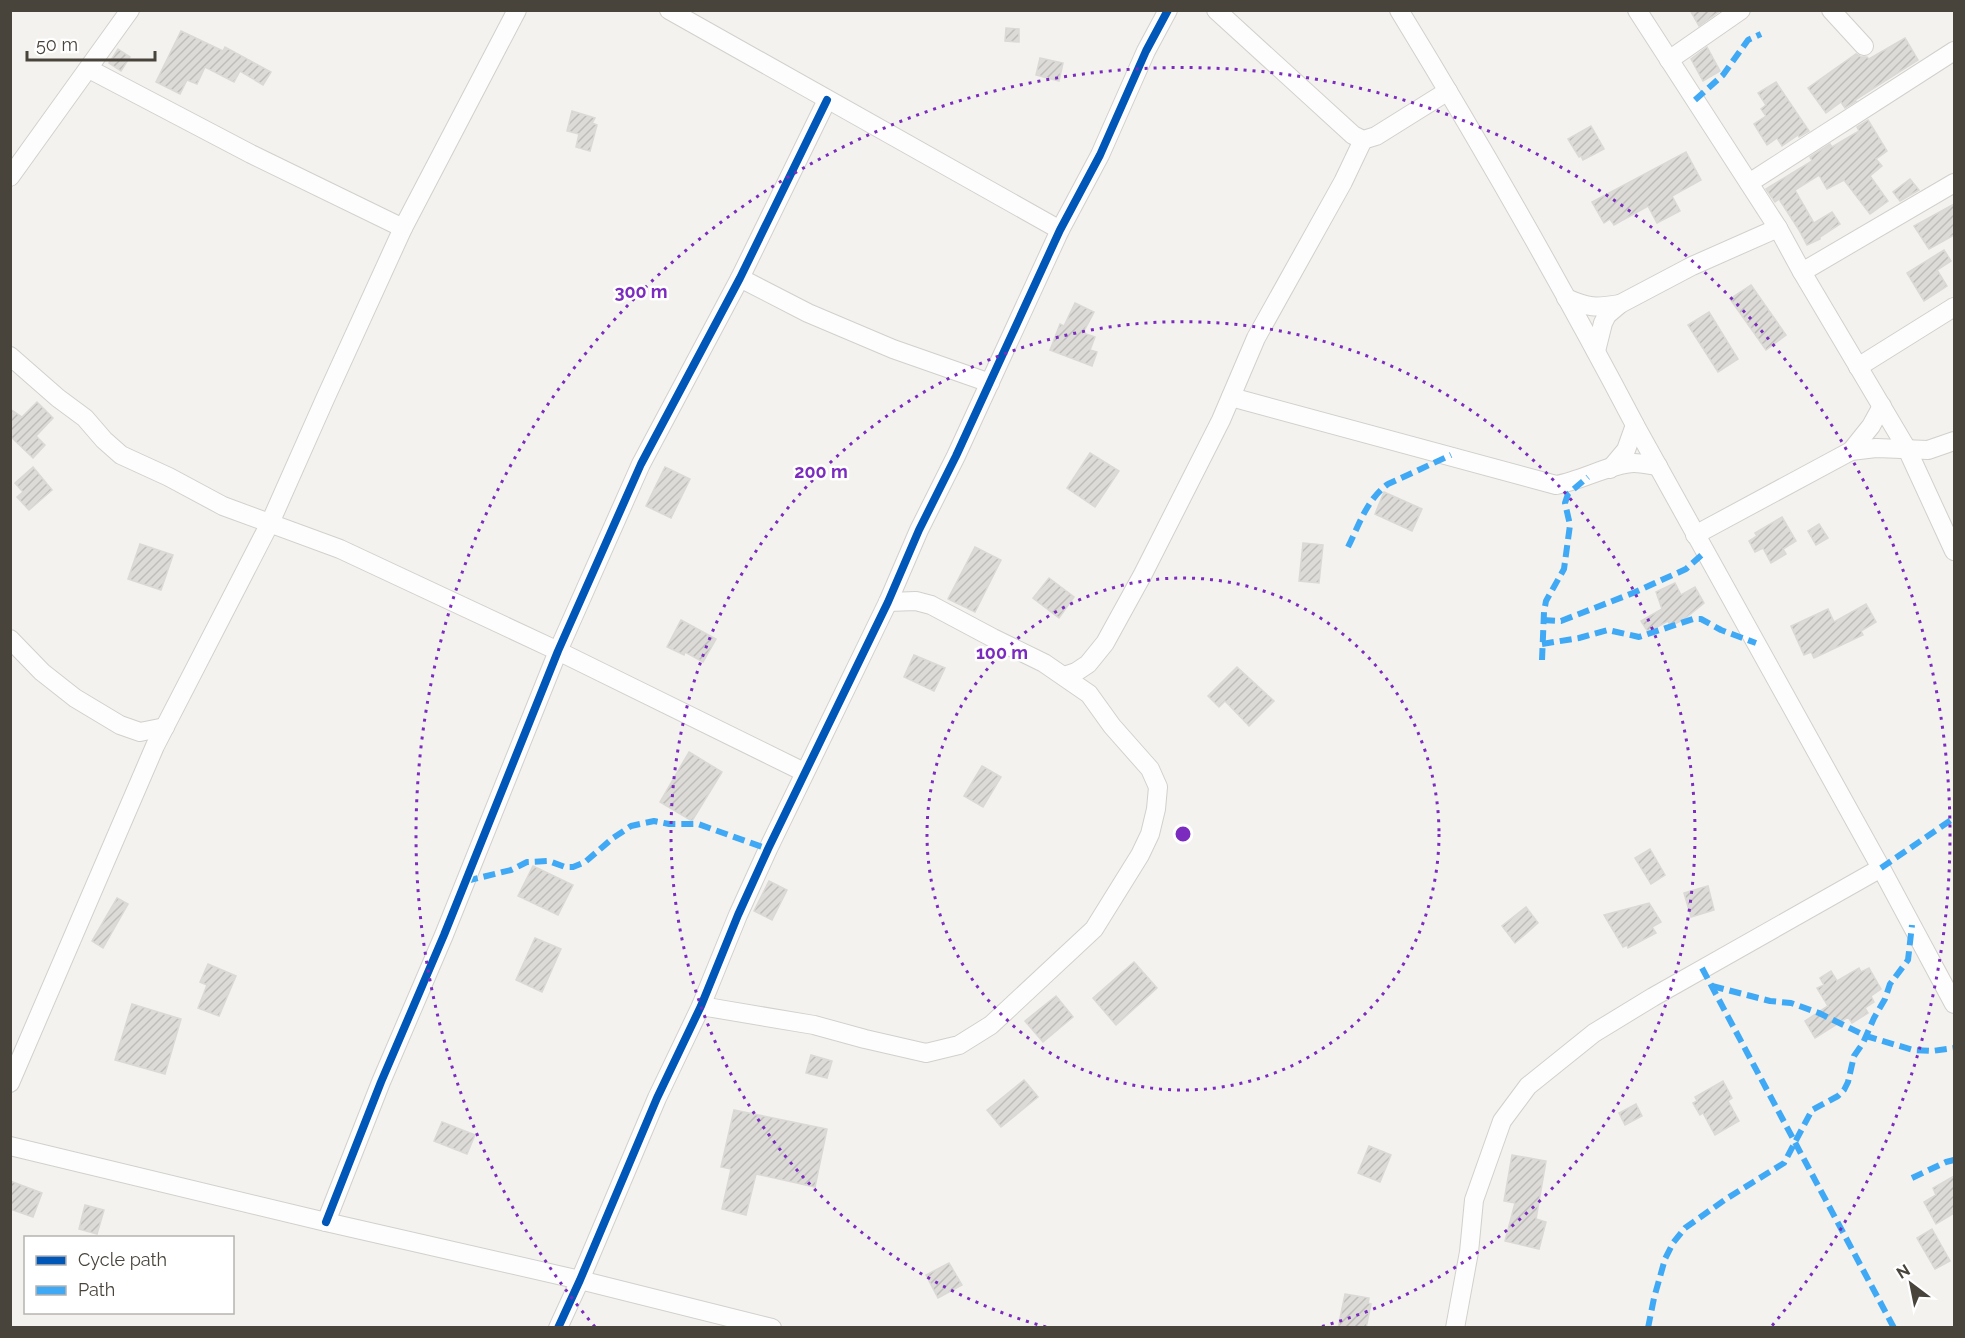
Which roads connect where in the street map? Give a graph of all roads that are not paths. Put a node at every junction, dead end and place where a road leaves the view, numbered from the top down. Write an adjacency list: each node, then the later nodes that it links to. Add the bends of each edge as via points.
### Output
1 (130, 10): 13 (street)
2 (517, 10): 20 (street)
3 (669, 10): 15 (street)
4 (1168, 10): 22 (street)
5 (1216, 10): 16 (street)
6 (1399, 10): 14 (street)
7 (1637, 10): 12 (street)
8 (1741, 10): 12 (street)
9 (1831, 10): 10 (street)
10 (1864, 46)
11 (1954, 51): 18 (street)
12 (1669, 60): 18 (street)
13 (89, 69): 17 (street); 20 (street)
14 (1448, 91): 16 (street, via 1376,136); 25 (street)
15 (827, 100): 22 (street); 24 (street)
16 (1363, 140): 32 (street, via 1256,339)
17 (10, 177)
18 (1749, 183): 21 (street)
19 (1954, 183): 23 (street)
20 (403, 228): 40 (street)
21 (1778, 228): 23 (street); 26 (street, via 1692,266)
22 (1060, 230): 31 (street)
23 (1802, 272): 30 (street)
24 (740, 278): 31 (street, via 808,313 893,349); 45 (street, via 641,464)
25 (1566, 298): 26 (street, via 1594,308); 28 (street)
26 (1620, 304): 28 (street, via 1603,322)
27 (1954, 307): 30 (street)
28 (1596, 351): 34 (street)
29 (10, 356): 40 (street, via 85,418 121,455 223,506)
30 (1858, 367): 33 (street)
31 (990, 383): 43 (street)
32 (1231, 397): 39 (street, via 1556,484); 46 (street, via 1105,643 1088,664)
33 (1882, 406): 36 (street); 37 (street)
34 (1635, 425): 38 (street); 39 (street, via 1626,450)
35 (1954, 441): 36 (street, via 1928,450)
36 (1907, 449): 37 (street); 42 (street)
37 (1851, 450): 41 (street)
38 (1658, 466): 39 (street, via 1634,463); 41 (street)
39 (1610, 469)
40 (270, 523): 45 (street, via 340,549); 47 (street)
41 (1695, 535): 49 (street)
42 (1954, 551)
43 (888, 602): 46 (street, via 931,604); 48 (street)
44 (10, 639): 47 (street, via 75,698 120,724 140,732)
45 (558, 651): 48 (street); 54 (street)
46 (1064, 676): 51 (street, via 1089,694 1150,769 1158,787 1156,808 1140,855 1094,929 991,1025 959,1045 926,1053 814,1024)
47 (165, 727): 52 (street)
48 (804, 772): 51 (street)
49 (1881, 868): 50 (street); 58 (street, via 1653,997 1594,1034 1528,1086 1502,1121 1474,1200)
50 (1954, 1004)
51 (700, 1006): 55 (street)
52 (10, 1083)
53 (10, 1146): 54 (street)
54 (326, 1222): 55 (street)
55 (580, 1280): 56 (street); 57 (street)
56 (558, 1328)
57 (772, 1328)
58 (1455, 1328)

